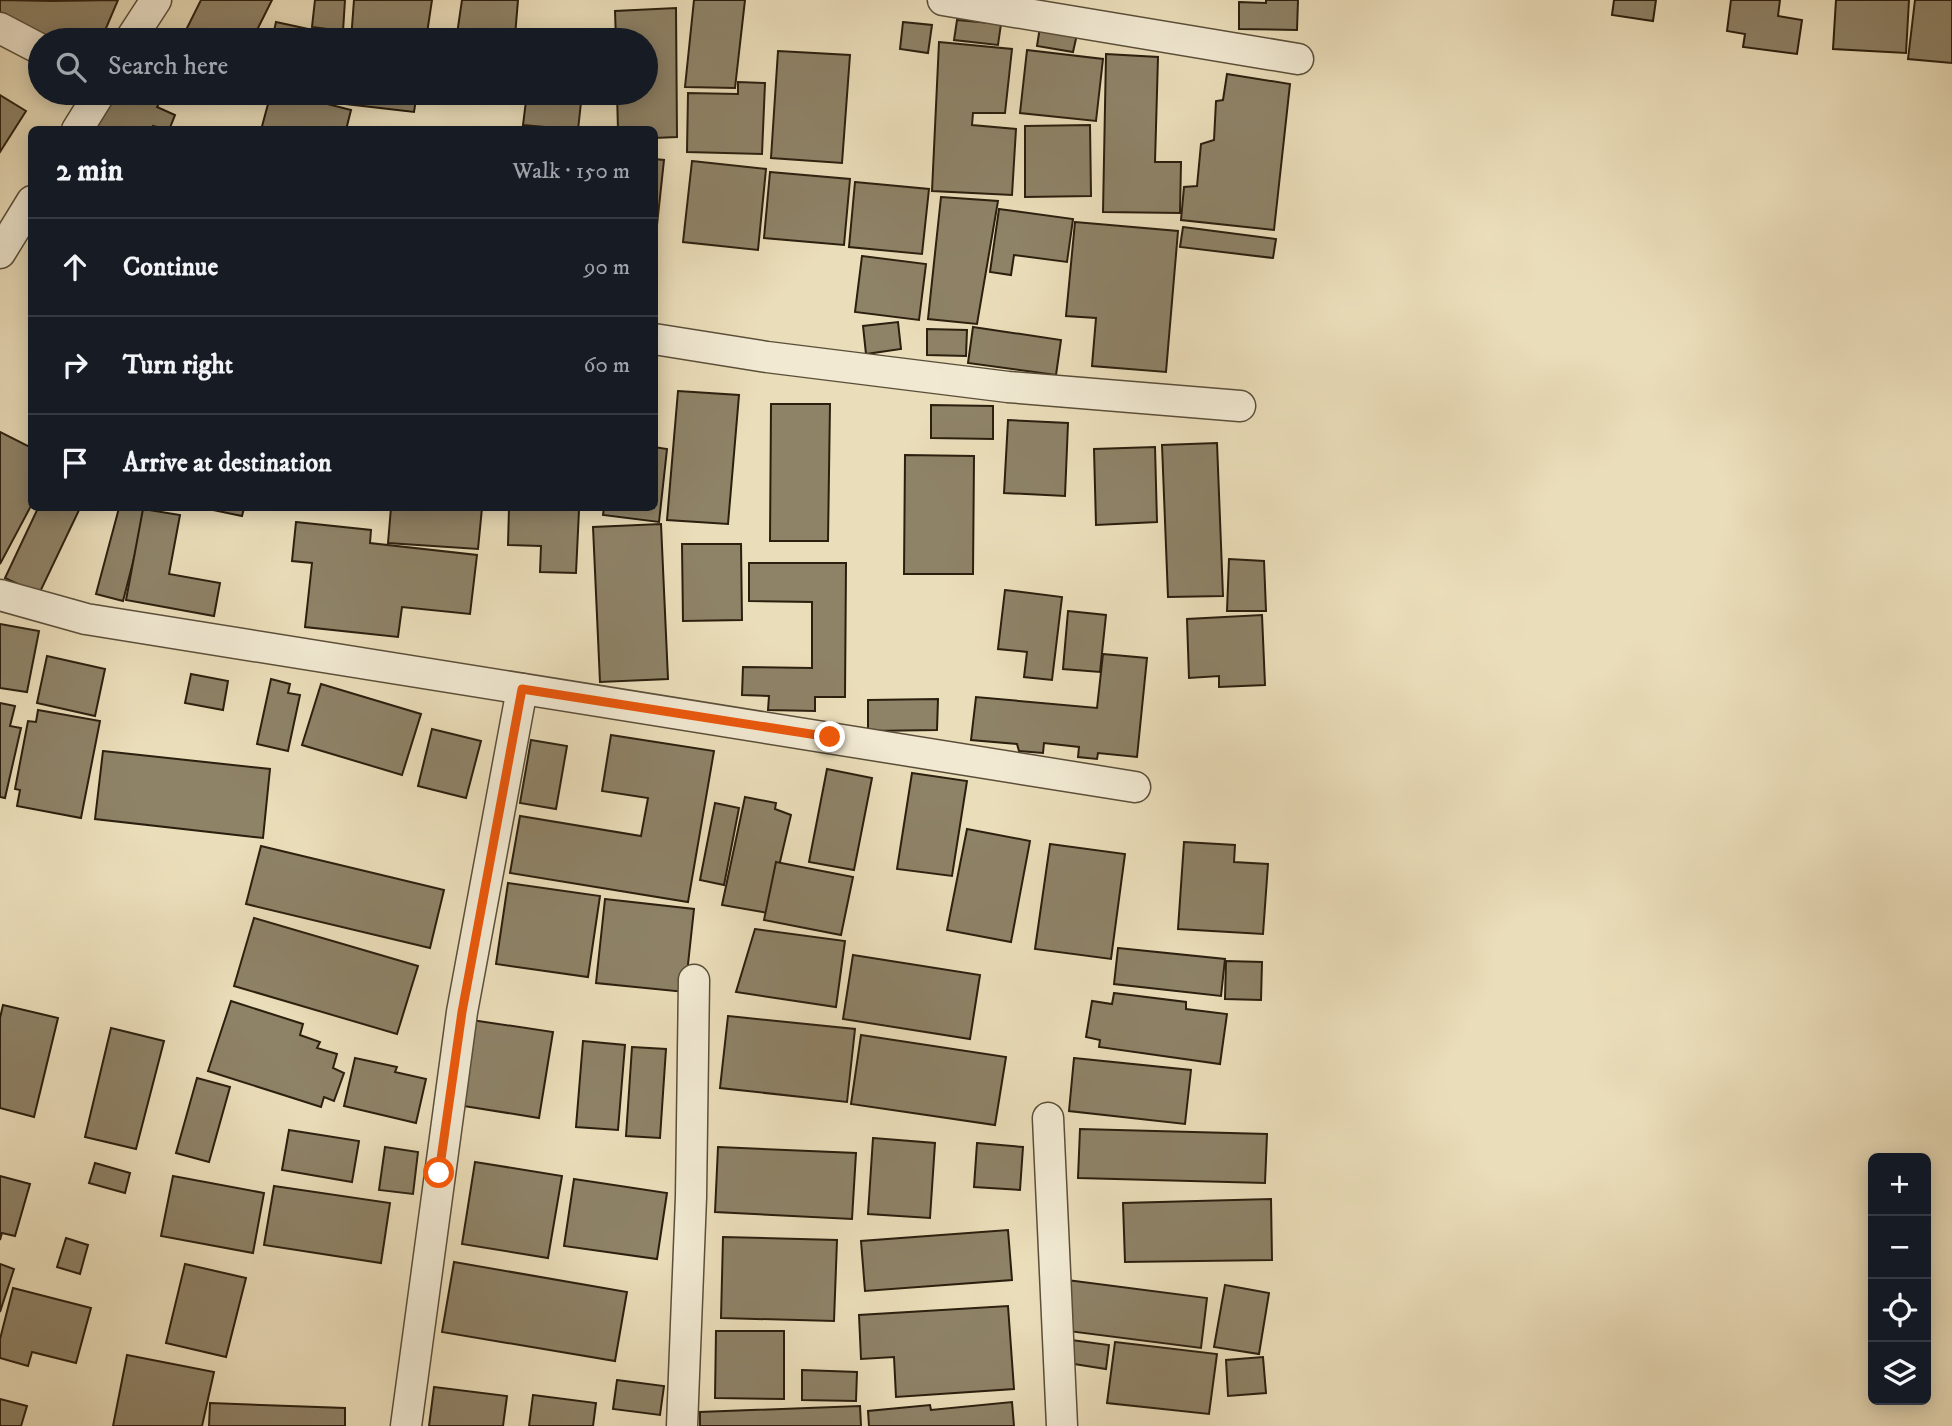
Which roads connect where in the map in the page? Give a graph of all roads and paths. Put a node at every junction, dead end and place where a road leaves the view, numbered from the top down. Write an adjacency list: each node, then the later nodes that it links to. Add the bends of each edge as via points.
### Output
1 (156, 0): 4 (street)
2 (943, 0): 6 (street)
3 (0, 28): 5 (street)
4 (138, 28)
5 (28, 43)
6 (1298, 59)
7 (92, 105): 8 (street)
8 (79, 126)
9 (28, 211): 10 (street)
10 (0, 253)
11 (658, 340): 12 (street, via 1009,387)
12 (1240, 406)
13 (0, 595): 14 (street, via 86,619)
14 (522, 689): 15 (street); 18 (street, via 462,1012)
15 (1135, 787)
16 (694, 980): 19 (street)
17 (1048, 1118): 20 (street)
18 (406, 1426)
19 (682, 1426)
20 (1062, 1426)

